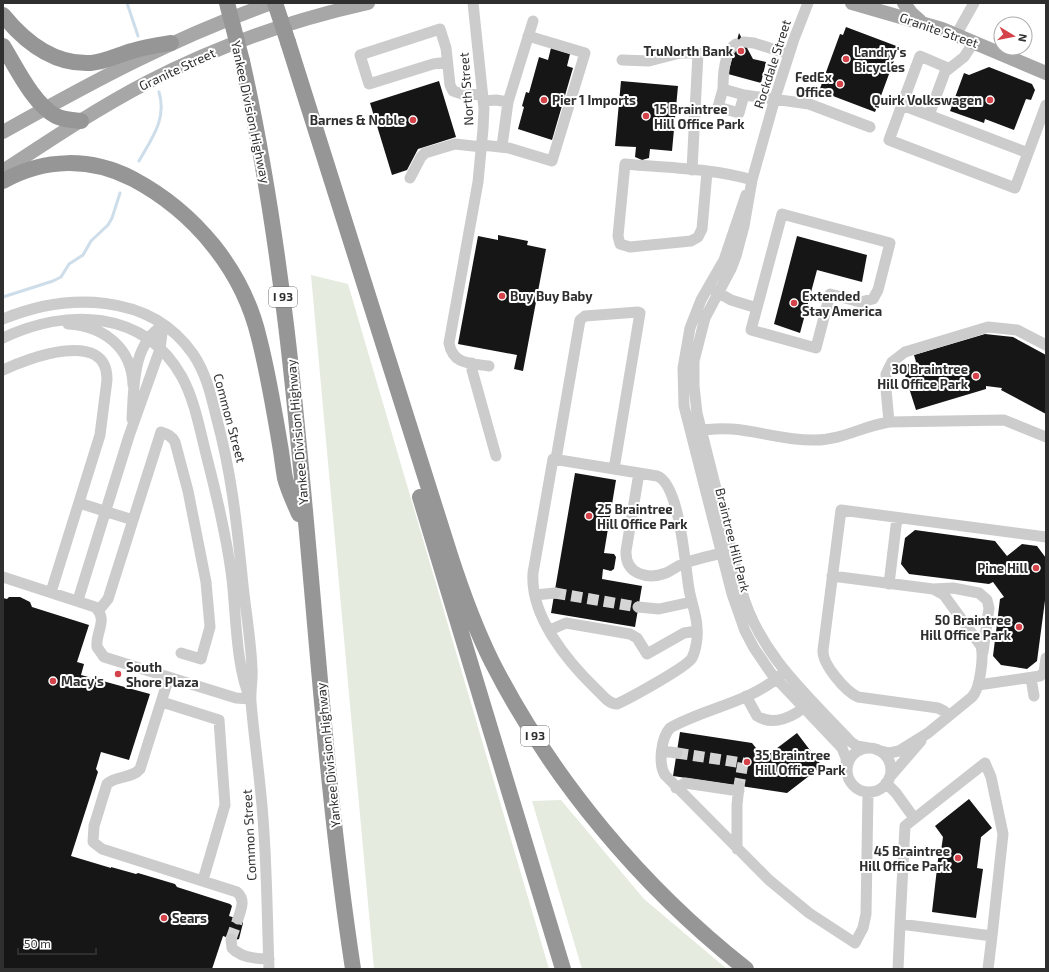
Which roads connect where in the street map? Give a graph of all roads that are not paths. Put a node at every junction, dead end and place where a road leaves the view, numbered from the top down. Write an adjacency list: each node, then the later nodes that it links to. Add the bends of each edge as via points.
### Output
1 (226, 3): 72 (highway, Yankee Division Highway / I 93, bridge, via 242,61 278,256)
2 (272, 3): 16 (main road, Granite Street)
3 (275, 3): 63 (highway, I 93, bridge)
4 (368, 3): 33 (main road, Granite Street, via 292,23 217,50 147,82)
5 (473, 3): 25 (street, North Street)
6 (808, 3): 18 (street, Rockdale Street)
7 (852, 3): 12 (main road, Granite Street)
8 (904, 3): 12 (main road, via 911,13)
9 (974, 3): 13 (street)
10 (3, 15): 16 (highway, via 20,34 40,50 78,62 99,61)
11 (533, 21): 14 (street)
12 (926, 24): 13 (main road, Granite Street)
13 (956, 35): 15 (main road, Granite Street)
14 (528, 36): 27 (street); 38 (street, via 585,53 552,161)
15 (974, 42): 21 (street, via 964,57); 22 (main road, Granite Street)
16 (171, 43): 30 (main road, Granite Street)
17 (3, 46): 30 (highway, via 28,86)
18 (789, 54): 23 (street, via 754,43 740,43 730,49); 26 (street, Rockdale Street)
19 (622, 60): 40 (street, via 649,61 680,53 698,53)
20 (447, 62): 20 (street, via 440,29 360,55 369,84); 25 (street, via 453,90)
21 (948, 68): 28 (street, via 920,56); 31 (street)
22 (1046, 72)
23 (723, 89): 24 (street); 24 (street, via 718,107 739,113)
24 (744, 95): 26 (street)
25 (483, 98): 27 (street); 37 (street, North Street)
26 (775, 98): 34 (street, via 813,105); 44 (street, Rockdale Street)
27 (508, 102): 38 (street)
28 (902, 105): 31 (street); 39 (street, via 889,140 1015,188)
29 (1046, 105): 39 (street)
30 (46, 108): 32 (main road, Granite Street); 33 (highway, via 62,119)
31 (929, 115): 39 (street)
32 (26, 119): 35 (main road, Granite Street); 36 (street)
33 (81, 121): 41 (main road, Granite Street)
34 (870, 127)
35 (3, 132)
36 (3, 139)
37 (482, 146): 38 (street); 43 (street, via 455,144 425,153); 55 (street, North Street, via 449,339 455,357)
38 (502, 146)
39 (1028, 153)
40 (692, 170): 42 (street); 42 (street, via 625,164 618,236 620,244 630,247 696,239 702,229)
41 (3, 171)
42 (707, 172): 44 (street, via 734,174)
43 (410, 178)
44 (752, 180): 46 (street, Rockdale Street, via 744,226 731,269)
45 (3, 181): 72 (highway, via 25,170 47,164 73,163 107,169 137,182 165,199 206,236 234,276 254,318 285,478)
46 (713, 290): 47 (street, via 731,300); 60 (street, Braintree Hill Park, via 694,361)
47 (757, 308): 47 (street, via 751,330 816,348 830,294 860,302 873,299 878,290 890,243 782,214)
48 (3, 319): 50 (street, Common Street, via 47,306 92,302 132,309)
49 (43, 324): 51 (street, Common Street); 52 (street, Common Street, via 72,319 102,320 124,326); 58 (street, via 71,324 109,336 125,354)
50 (163, 325): 52 (street); 54 (street); 98 (street, Common Street, via 182,341 201,367 226,451 235,505 252,660)
51 (3, 338)
52 (148, 340): 54 (street, Common Street); 58 (street, via 138,363)
53 (1046, 345): 59 (street, via 1017,330 988,327 905,352 892,362 886,374)
54 (160, 349): 61 (street); 98 (street, Common Street, via 176,368 188,390 213,482 229,561 243,679)
55 (472, 363): 56 (street); 64 (street, via 472,373)
56 (489, 366)
57 (3, 370): 68 (street, via 35,358 72,350 92,354 104,366 107,380 102,428)
58 (133, 385): 61 (street)
59 (889, 422): 60 (street, via 844,436 817,440 736,429 712,428); 62 (street, via 1004,420)
60 (696, 432): 74 (street, Braintree Hill Park)
61 (129, 436): 69 (street)
62 (1046, 437)
63 (414, 446): 121 (highway, via 421,502); 122 (highway, I 93, via 471,615 520,712 571,788 630,861 684,915)
64 (496, 456)
65 (556, 459): 66 (street); 66 (street, via 581,319 587,316 638,312 640,313); 82 (street, via 552,459 533,573)
66 (614, 469): 67 (street)
67 (639, 473): 75 (street, via 659,477 668,484); 75 (street, via 626,551 629,566 637,573 655,576)
68 (79, 503): 69 (street); 80 (street)
69 (106, 512): 71 (street); 83 (street)
70 (898, 518): 73 (street); 76 (street, via 841,510); 78 (street)
71 (133, 520): 86 (street, via 108,599); 89 (street, via 161,432 172,437 175,442 188,491 204,570 210,627 201,659)
72 (306, 535): 112 (highway, Yankee Division Highway / I 93)
73 (1046, 537)
74 (727, 552): 75 (street); 92 (street, Braintree Hill Park, via 751,618)
75 (686, 563): 84 (street)
76 (832, 576): 78 (street); 101 (street, via 823,658 848,691 858,697 938,708)
77 (3, 577): 80 (street)
78 (889, 584): 79 (street)
79 (933, 589): 90 (street, via 944,596 977,638); 90 (street, via 974,591 987,600 989,614)
80 (51, 592): 83 (street)
81 (555, 593): 82 (street)
82 (535, 595): 87 (street)
83 (78, 600): 86 (street)
84 (691, 602): 85 (street, via 663,609); 88 (street)
85 (638, 607)
86 (99, 610): 93 (street, via 102,623 96,645 102,656)
87 (550, 630): 88 (street, via 566,623 630,634 637,638 647,654 682,634); 88 (street, via 575,668 609,702 616,704 688,663 693,655)
88 (697, 631)
89 (181, 653)
90 (982, 653): 95 (street)
91 (1046, 658): 94 (street, via 1043,673)
92 (781, 675): 96 (street); 100 (street, Braintree Hill Park)
93 (170, 677): 98 (street, via 236,698); 99 (street)
94 (1031, 678): 95 (street); 97 (street)
95 (978, 685): 101 (street, via 972,697)
96 (746, 696): 100 (street, via 754,713 765,719 784,719); 104 (street, via 670,728)
97 (1034, 696)
98 (251, 699): 118 (street, Common Street, via 263,815)
99 (162, 702): 113 (street, via 219,720 225,805); 113 (street, via 140,769 135,774 112,780 107,784 92,839 102,849)
100 (808, 704): 103 (street, Braintree Hill Park, via 851,742); 106 (street, Braintree Hill Park, via 842,748)
101 (949, 715): 102 (street)
102 (928, 732): 103 (street, via 896,752 886,753); 107 (street)
103 (873, 749): 106 (street, via 862,749 852,756); 107 (street, Braintree Hill Park, via 884,754 889,761)
104 (663, 751): 105 (street); 108 (street, via 663,772)
105 (677, 753)
106 (847, 769): 109 (street, Braintree Hill Park, via 853,786)
107 (887, 782): 109 (street, via 877,791); 110 (street)
108 (676, 788): 111 (street); 111 (street, via 685,783 739,788)
109 (868, 792): 111 (street, via 866,914 863,928 854,943 796,903)
110 (914, 818): 115 (street, via 907,823 904,830); 116 (street, via 985,763 991,777 1002,834)
111 (737, 848)
112 (339, 866): 119 (highway, via 339,932); 120 (highway, I 93)
113 (203, 880): 114 (street, via 240,894 242,903)
114 (238, 919)
115 (900, 924): 116 (street); 123 (street)
116 (992, 936): 124 (street)
117 (232, 939): 118 (street, via 232,948 237,952)
118 (269, 964)
119 (343, 969)
120 (353, 969)
121 (563, 969)
122 (746, 969)
123 (898, 969)
124 (988, 969)

